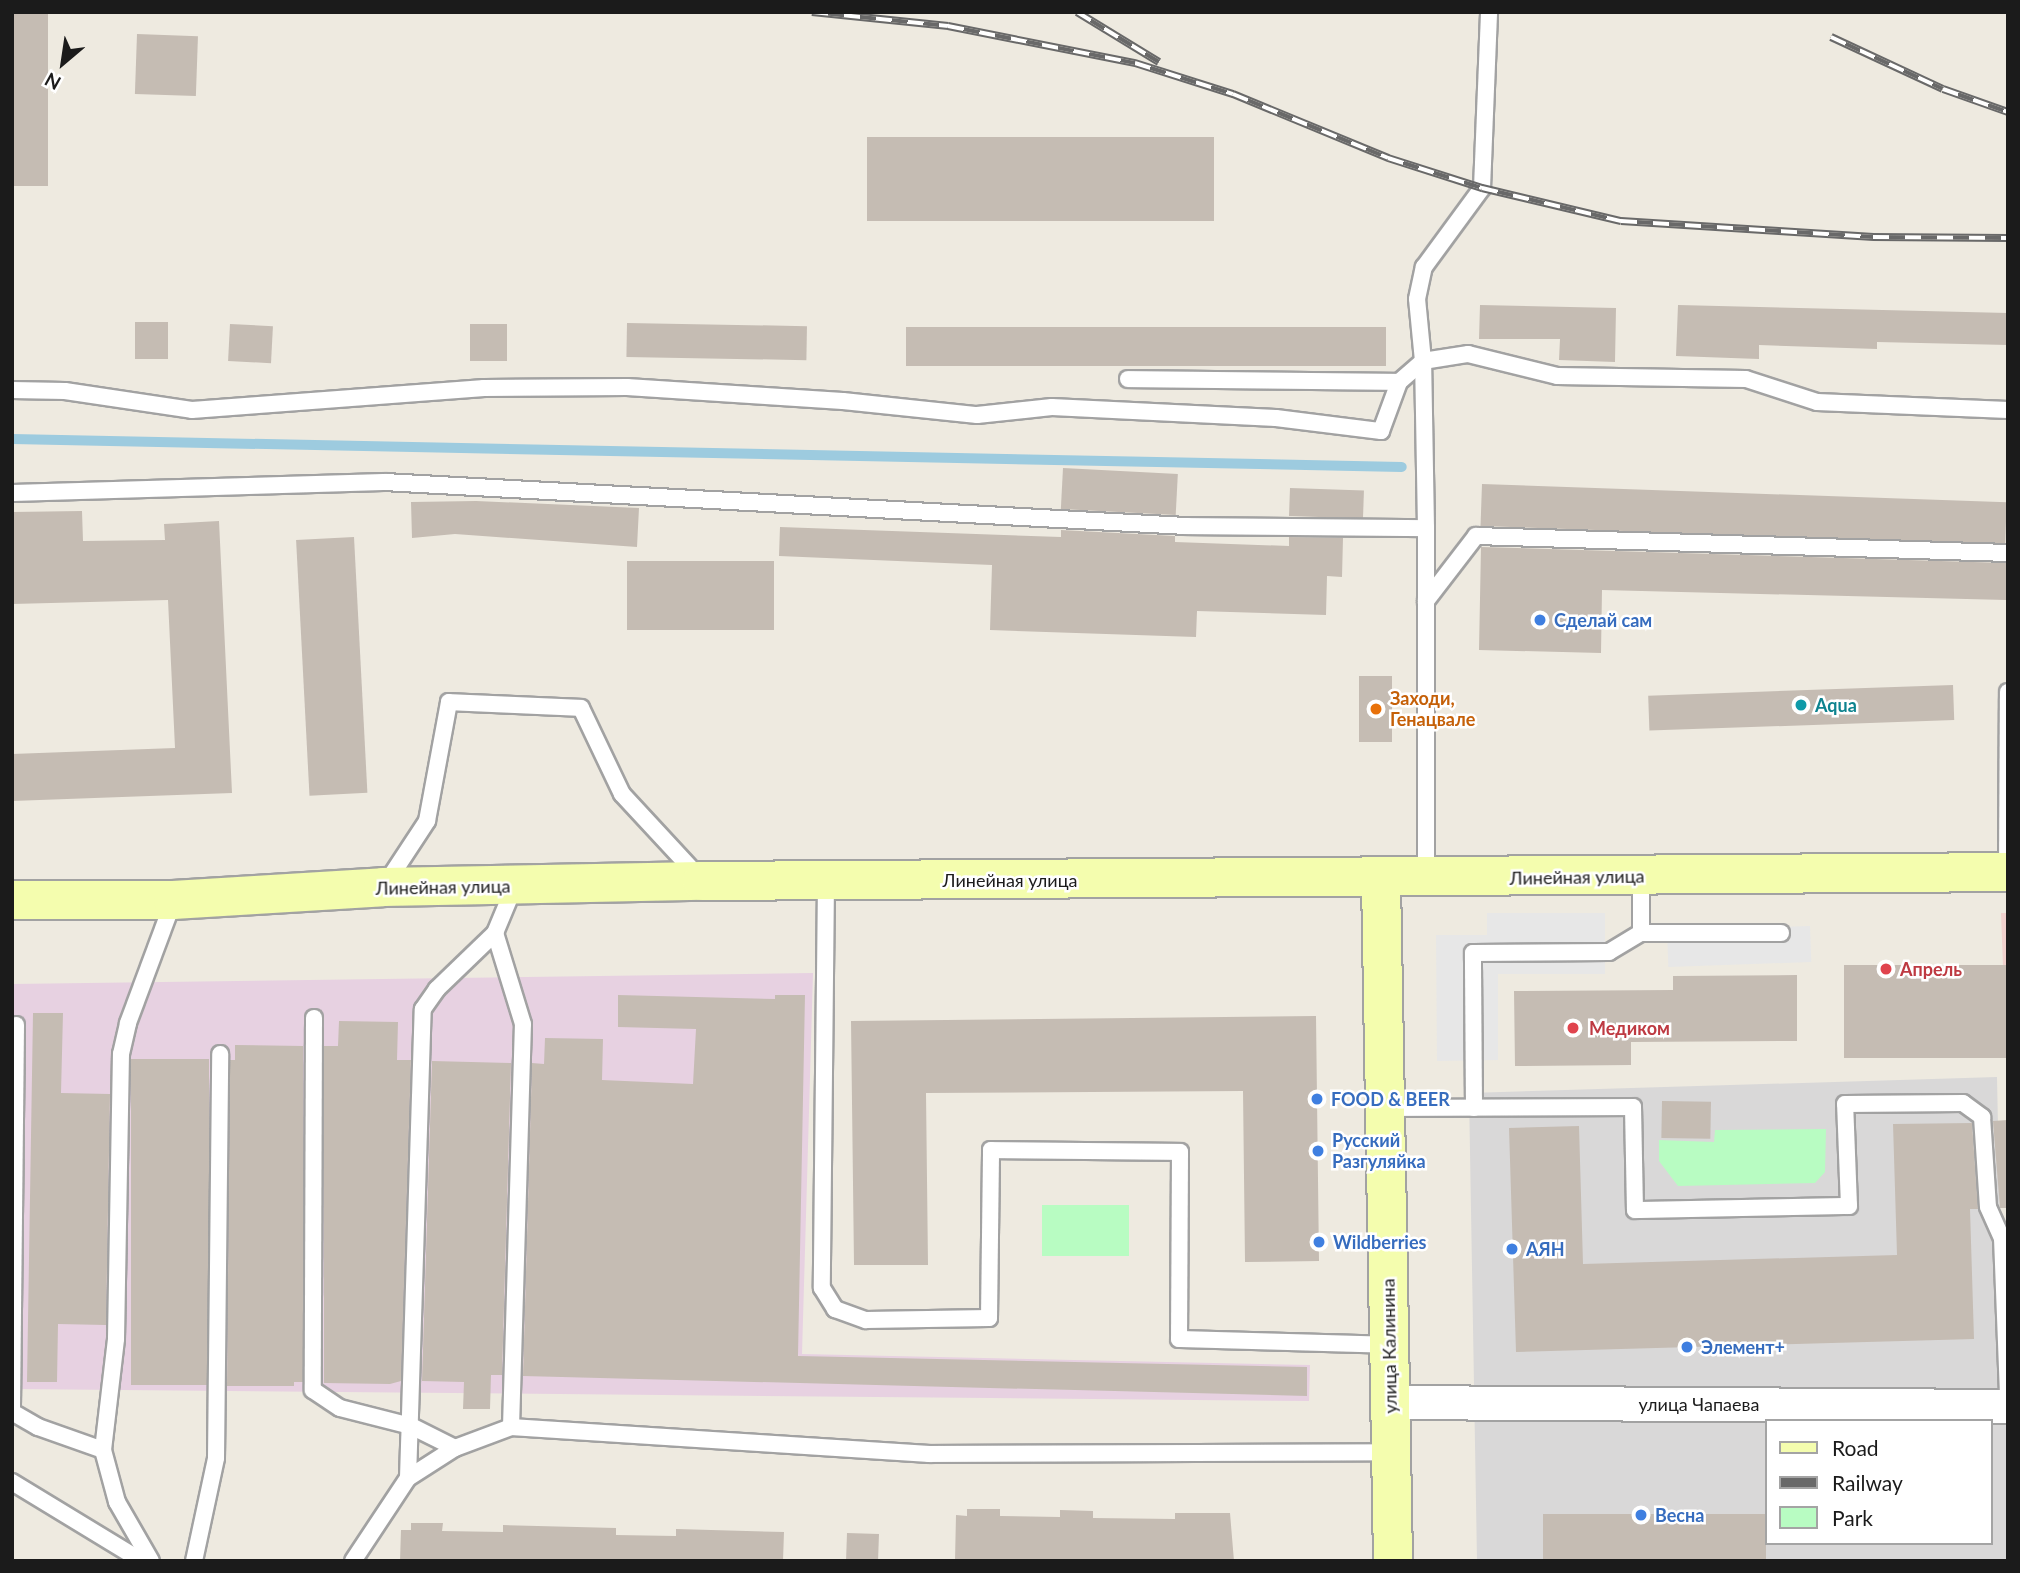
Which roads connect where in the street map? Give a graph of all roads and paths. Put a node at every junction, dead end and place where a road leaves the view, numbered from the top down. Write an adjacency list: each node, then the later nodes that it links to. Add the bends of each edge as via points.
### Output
1 (1489, 12): 2 (lane, via 1482,188 1424,267 1417,299)
2 (1423, 361): 4 (lane); 6 (lane, via 1468,354 1557,376 1746,379 1817,402); 8 (lane)
3 (1128, 379): 4 (lane)
4 (1399, 382): 5 (lane, via 1381,431 1276,418 1052,407 977,415 627,387 484,388 192,410 65,391)
5 (12, 390)
6 (2008, 410)
7 (12, 493): 8 (lane, via 384,482 1187,526)
8 (1426, 528): 10 (lane)
9 (2008, 553): 10 (lane, via 1476,537)
10 (1426, 601): 14 (lane)
11 (2008, 692): 12 (lane)
12 (2007, 872): 13 (main road, Линейная улица)
13 (1641, 877): 14 (main road, Линейная улица); 23 (lane)
14 (1426, 879): 15 (main road, Линейная улица)
15 (1381, 880): 17 (main road, Линейная улица); 28 (main road, улица Калинина)
16 (702, 881): 17 (main road, Линейная улица); 18 (main road, Линейная улица); 19 (lane, via 622,794 581,708 449,702 427,821)
17 (826, 881): 30 (lane, via 822,1288 835,1309 866,1320 989,1318 991,1150 1180,1152 1179,1339)
18 (515, 885): 19 (main road, Линейная улица); 22 (lane)
19 (383, 887): 21 (main road, Линейная улица)
20 (12, 900): 21 (main road, Линейная улица)
21 (173, 900): 38 (lane, via 128,1023 121,1055 116,1339)
22 (495, 933): 35 (lane, via 437,989 424,1009); 36 (lane, via 523,1024)
23 (1641, 933): 24 (lane); 29 (lane, via 1609,952 1473,953)
24 (1781, 933)
25 (314, 1018): 35 (lane, via 313,1390 340,1408)
26 (16, 1025): 34 (lane)
27 (220, 1054): 44 (lane, via 216,1458)
28 (1384, 1108): 29 (lane); 30 (main road, улица Калинина)
29 (1474, 1108): 31 (lane, via 1633,1107 1635,1210 1849,1206 1845,1104 1963,1103 1982,1117 1988,1207 2002,1238)
30 (1388, 1345): 32 (main road, улица Калинина)
31 (2008, 1393)
32 (1390, 1402): 33 (street, улица Чапаева); 39 (main road, улица Калинина)
33 (2008, 1406)
34 (12, 1413): 38 (lane)
35 (411, 1426): 37 (lane); 40 (lane)
36 (511, 1427): 37 (lane); 39 (lane, via 929,1454)
37 (455, 1448): 40 (lane)
38 (103, 1450): 43 (lane, via 117,1502)
39 (1391, 1452): 46 (main road, улица Калинина)
40 (408, 1478): 45 (lane)
41 (12, 1482): 42 (lane)
42 (142, 1561)
43 (151, 1561)
44 (194, 1561)
45 (353, 1561)
46 (1394, 1561)

